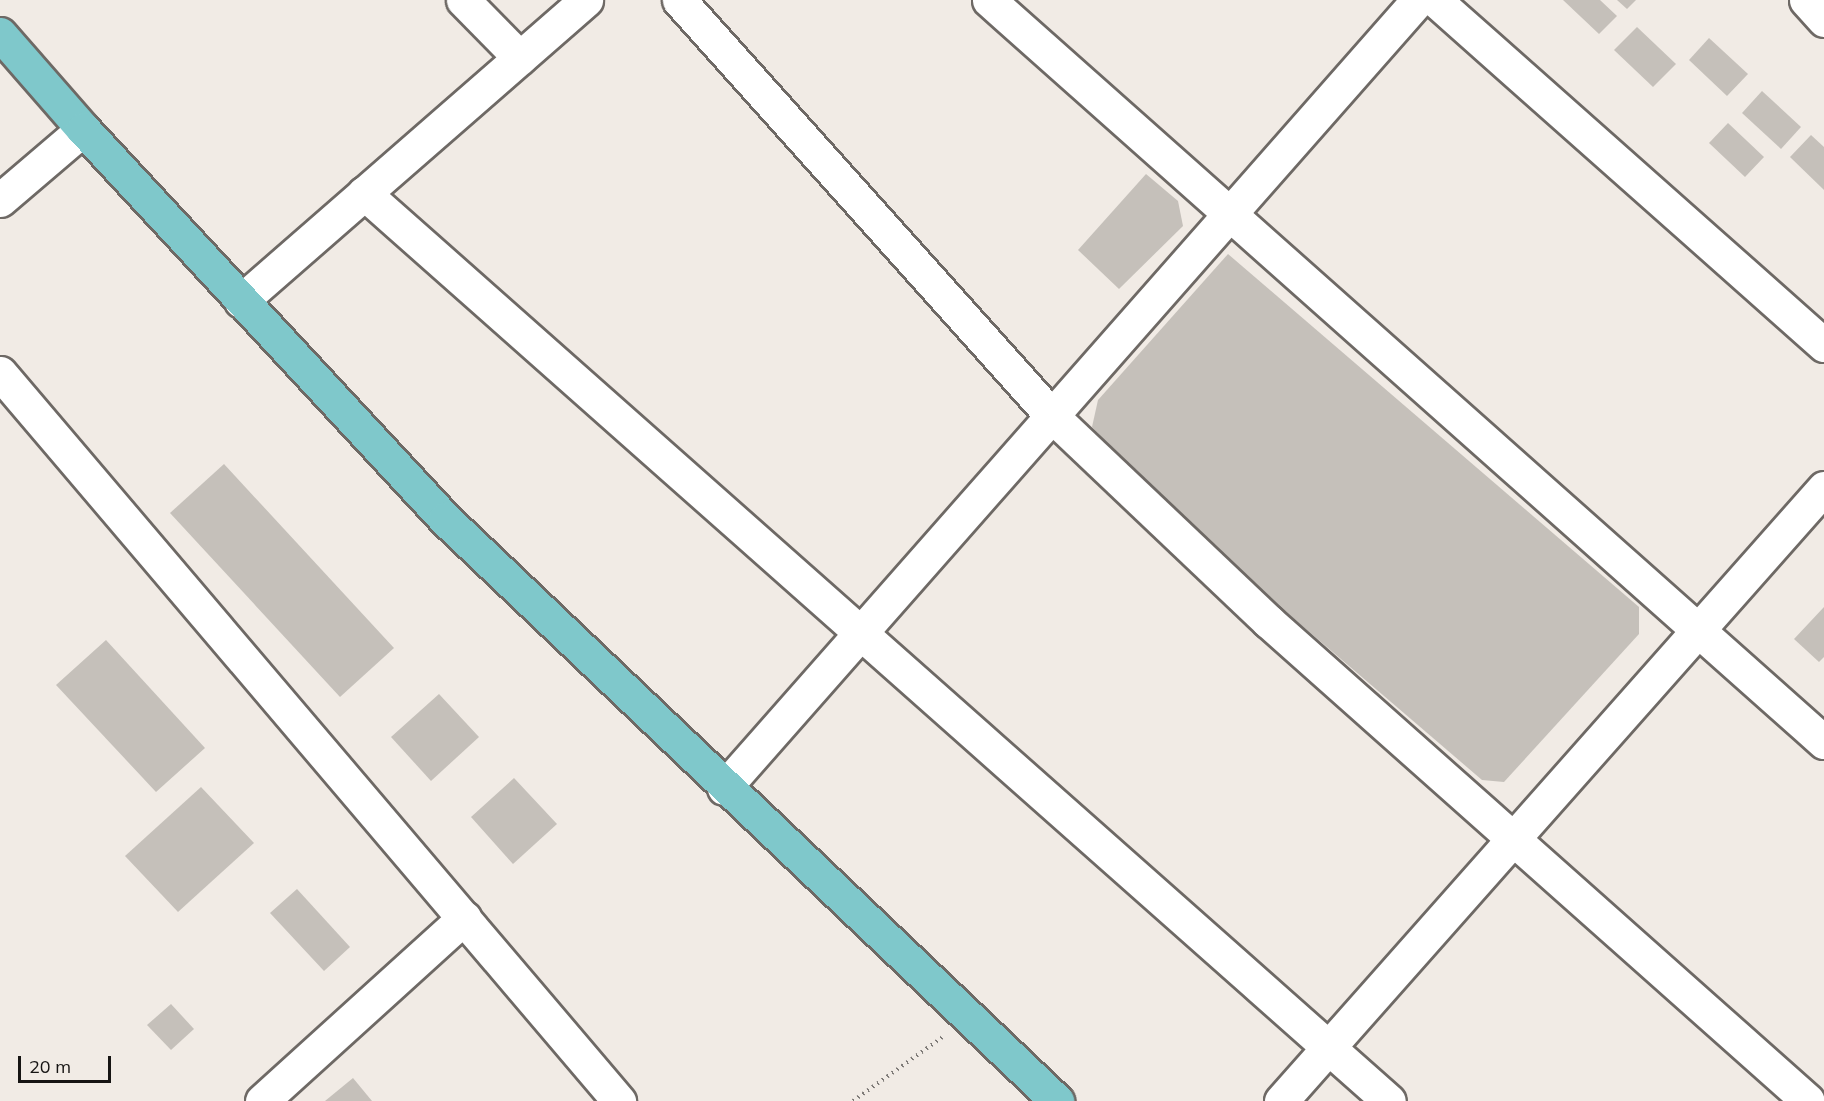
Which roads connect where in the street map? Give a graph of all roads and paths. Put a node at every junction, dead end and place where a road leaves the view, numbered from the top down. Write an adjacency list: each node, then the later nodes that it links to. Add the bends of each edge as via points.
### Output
1 (463, 0): 10 (street)
2 (586, 0): 10 (street)
3 (679, 0): 18 (street)
4 (989, 0): 14 (street)
5 (1418, 0): 14 (street)
6 (1435, 0): 16 (street)
7 (1806, 0): 8 (street)
8 (1824, 20)
9 (0, 34): 11 (main road)
10 (520, 58): 12 (street)
11 (83, 129): 13 (street); 15 (main road)
12 (364, 193): 15 (street); 21 (street)
13 (0, 200)
14 (1230, 214): 18 (street); 20 (street)
15 (241, 301): 23 (main road, via 444,519)
16 (1824, 345)
17 (0, 373): 25 (street)
18 (1052, 416): 21 (street); 24 (street, via 1268,621)
19 (1824, 488): 20 (street)
20 (1698, 630): 22 (street); 24 (street)
21 (861, 633): 23 (street); 27 (street)
22 (1824, 742)
23 (724, 788): 26 (main road)
24 (1513, 839): 27 (street); 34 (street)
25 (464, 918): 28 (street); 29 (street)
26 (968, 1018): 30 (path); 31 (main road)
27 (1329, 1047): 32 (street); 33 (street)
28 (262, 1101)
29 (619, 1101)
30 (854, 1101)
31 (1057, 1101)
32 (1281, 1101)
33 (1389, 1101)
34 (1808, 1101)

